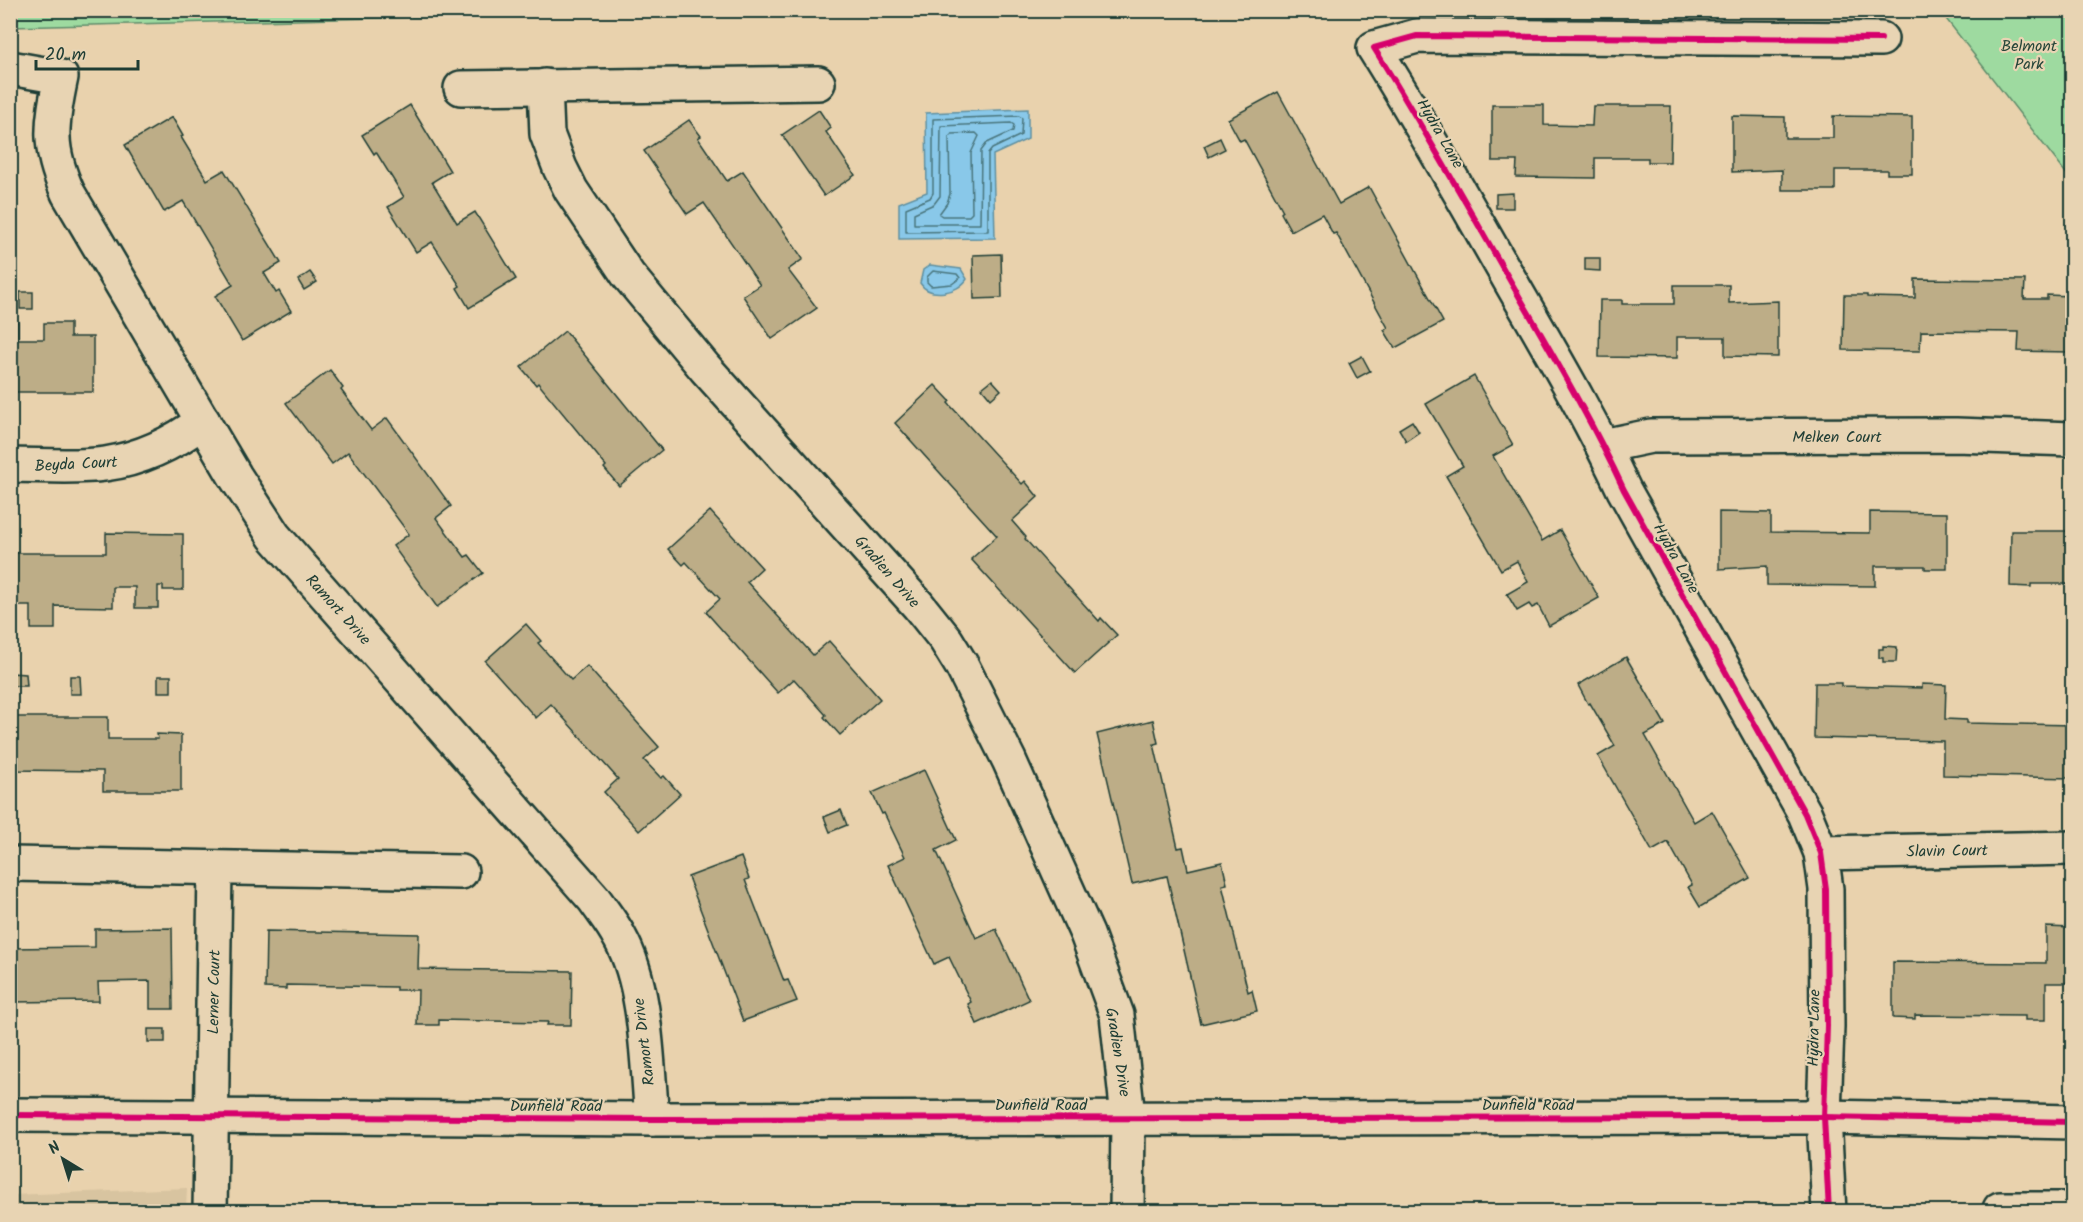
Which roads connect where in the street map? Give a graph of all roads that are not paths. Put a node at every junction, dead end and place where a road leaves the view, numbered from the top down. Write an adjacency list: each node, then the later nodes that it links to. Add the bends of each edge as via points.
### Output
1 (1881, 39): 8 (street, Hydra Lane, via 1417,36 1374,48)
2 (10, 68): 6 (street, Ramort Drive, via 61,77 52,120 53,150 61,177)
3 (818, 83): 4 (street)
4 (545, 86): 5 (street); 17 (street, Gradien Drive, via 547,134 560,168 628,275 705,368 918,605 962,666 1087,934 1117,1015)
5 (461, 88)
6 (203, 421): 9 (street, Beyda Court, via 182,437 103,465); 19 (street, Ramort Drive, via 274,536 594,899 621,938 641,1006)
7 (2073, 439): 8 (street, Melken Court, via 1956,435 1651,436)
8 (1604, 446): 11 (street, Hydra Lane, via 1624,490 1805,814)
9 (10, 465)
10 (2073, 848): 11 (street, Slavin Court)
11 (1821, 854): 18 (street, Hydra Lane, via 1826,889)
12 (10, 864): 13 (street)
13 (215, 868): 14 (street); 16 (street, Lerner Court)
14 (461, 872)
15 (10, 1115): 16 (street, Dunfield Road)
16 (211, 1116): 19 (street, Dunfield Road); 23 (street, Lerner Court)
17 (1128, 1117): 18 (street, Dunfield Road); 19 (street, Dunfield Road); 24 (street, Gradien Drive)
18 (1824, 1117): 20 (street, Dunfield Road); 25 (street, Hydra Lane)
19 (652, 1119)
20 (2073, 1122)
21 (2000, 1209): 22 (street)
22 (2073, 1209)
23 (210, 1212)
24 (1127, 1212)
25 (1829, 1212)

